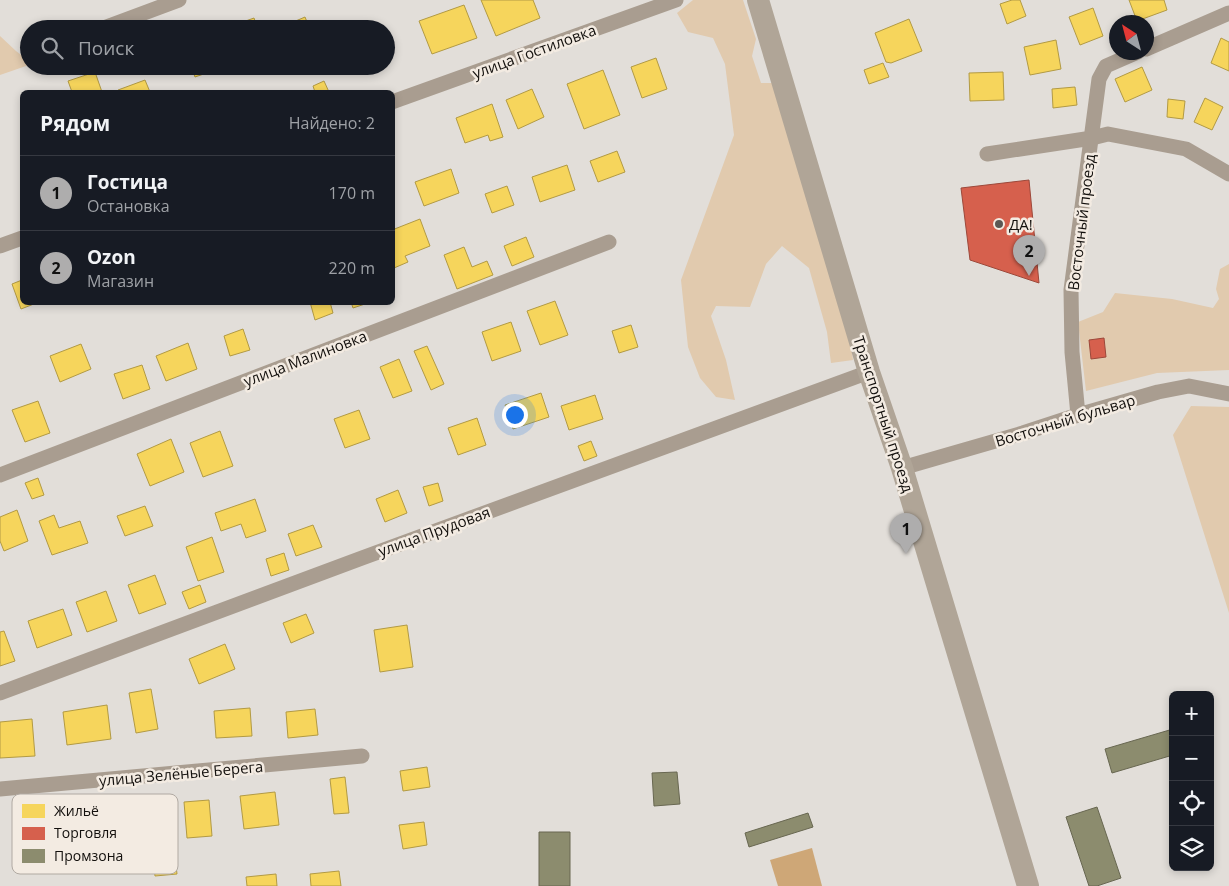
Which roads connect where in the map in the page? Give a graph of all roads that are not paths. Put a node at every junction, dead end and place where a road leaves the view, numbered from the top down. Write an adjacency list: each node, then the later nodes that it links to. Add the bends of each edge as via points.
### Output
1 (180, 0): 5 (street)
2 (676, 0): 8 (street, улица Гостиловка)
3 (758, 0): 15 (main road, Транспортный проезд)
4 (1229, 12): 6 (street)
5 (126, 20)
6 (1154, 45)
7 (1120, 60): 9 (street, Восточный проезд, via 1106,66 1099,79)
8 (395, 101)
9 (1092, 138): 10 (street); 11 (street, via 1108,134 1186,149); 17 (street, Восточный проезд, via 1071,290)
10 (987, 154)
11 (1229, 174)
12 (20, 239): 14 (street)
13 (609, 242): 19 (street, улица Малиновка)
14 (0, 246)
15 (869, 372): 18 (main road, Транспортный проезд); 20 (street, улица Прудовая)
16 (1229, 394): 17 (street, Восточный бульвар, via 1189,386)
17 (1078, 415): 18 (street, Восточный бульвар)
18 (902, 468): 23 (main road, Транспортный проезд)
19 (0, 475)
20 (0, 694)
21 (362, 756): 22 (street, улица Зелёные Берега)
22 (0, 789)
23 (1028, 886)

